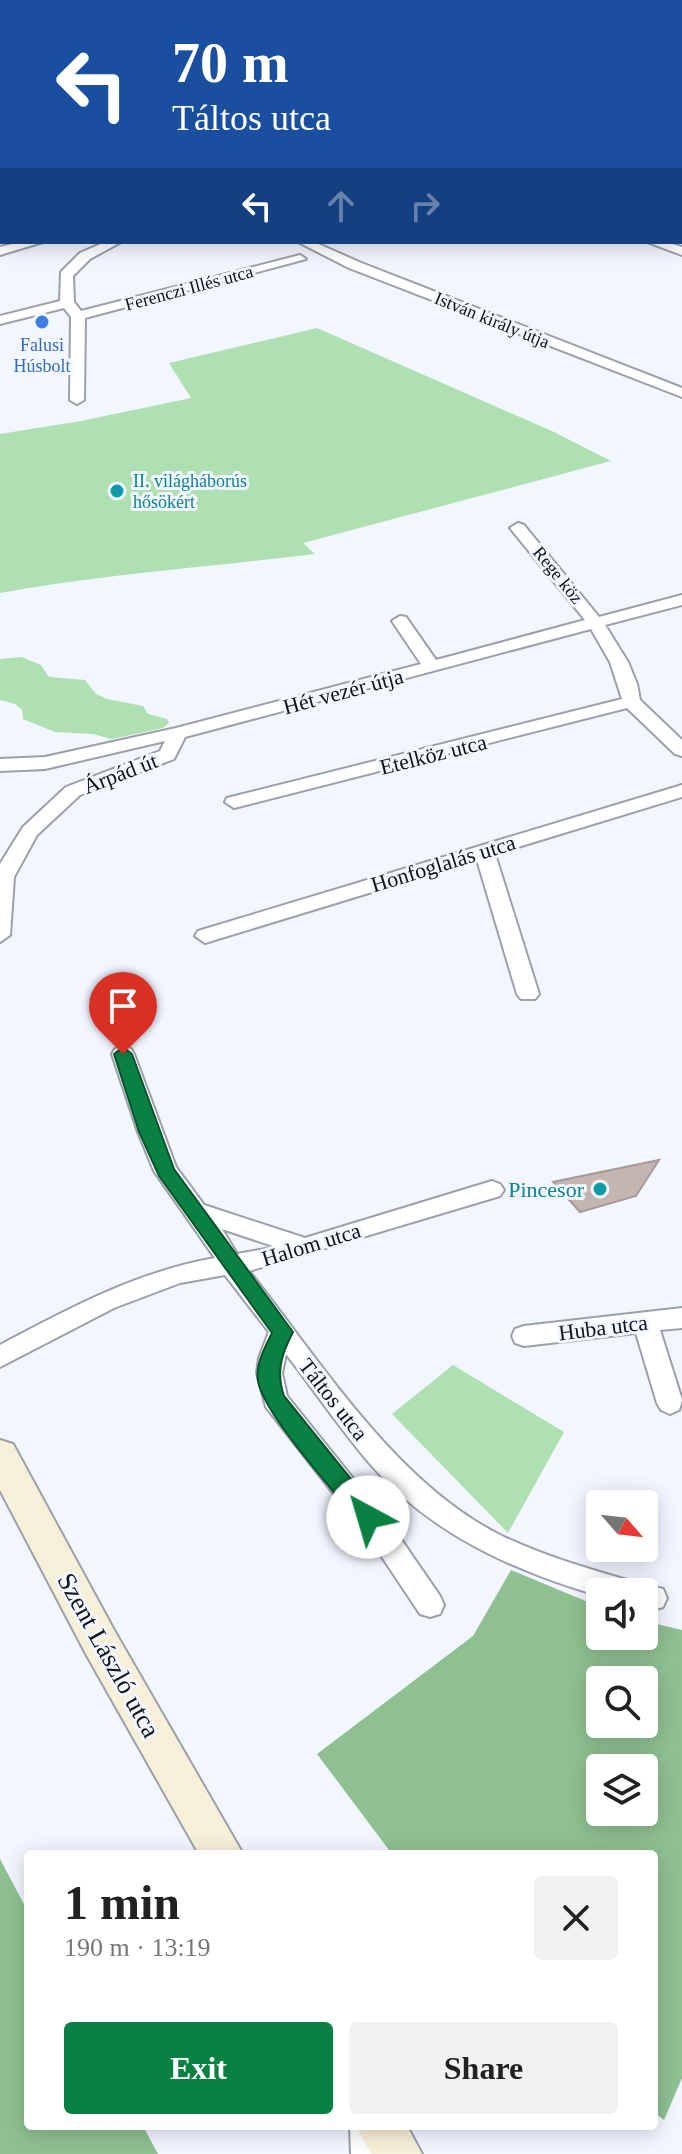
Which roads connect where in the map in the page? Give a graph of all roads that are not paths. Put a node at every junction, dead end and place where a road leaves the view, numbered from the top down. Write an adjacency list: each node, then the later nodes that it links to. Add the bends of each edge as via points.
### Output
1 (29, 244): 5 (street)
2 (111, 244): 8 (street, via 71,268 65,285)
3 (309, 244): 11 (street, István király útja)
4 (659, 244): 6 (street)
5 (0, 251)
6 (682, 251)
7 (300, 259): 9 (street, Ferenczi Illés utca)
8 (67, 303): 9 (street); 10 (street)
9 (78, 316): 12 (street)
10 (0, 320)
11 (682, 393)
12 (77, 400)
13 (518, 528): 16 (street, Rege köz, via 555,567)
14 (682, 600): 16 (street, Hét vezér útja)
15 (400, 621): 17 (street)
16 (595, 624): 17 (street, Hét vezér útja); 18 (street, Rege köz, via 631,684)
17 (432, 667): 19 (street, Hét vezér útja)
18 (631, 702): 20 (street); 23 (street, Etelköz utca)
19 (178, 733): 21 (street, Hét vezér útja, via 45,763); 25 (street, Árpád út, via 167,755 73,791 30,831 4,877)
20 (682, 750)
21 (0, 765)
22 (682, 791): 24 (street, Honfoglalás utca)
23 (234, 802)
24 (484, 850): 26 (street, Honfoglalás utca); 27 (street)
25 (0, 935)
26 (205, 936)
27 (528, 994)
28 (123, 1054): 30 (street, Táltos utca, via 166,1171)
29 (492, 1190): 31 (street, Halom utca)
30 (193, 1210): 31 (street); 32 (street, Táltos utca)
31 (305, 1247): 32 (street, Halom utca)
32 (232, 1266): 35 (street, Táltos utca); 37 (street, Halom utca, via 180,1274 105,1301)
33 (682, 1318): 34 (street, Huba utca)
34 (645, 1322): 36 (street, Huba utca); 38 (street)
35 (282, 1332): 40 (street, Táltos utca, via 381,1458 427,1502 488,1542 544,1568); 41 (street, via 268,1378 275,1400 386,1540)
36 (524, 1336)
37 (0, 1357)
38 (670, 1403)
39 (0, 1455): 42 (street, Szent László utca)
40 (586, 1580)
41 (430, 1605)
42 (220, 1850)
43 (367, 2130): 45 (street)
44 (382, 2130): 46 (street)
45 (368, 2154)
46 (399, 2154)

